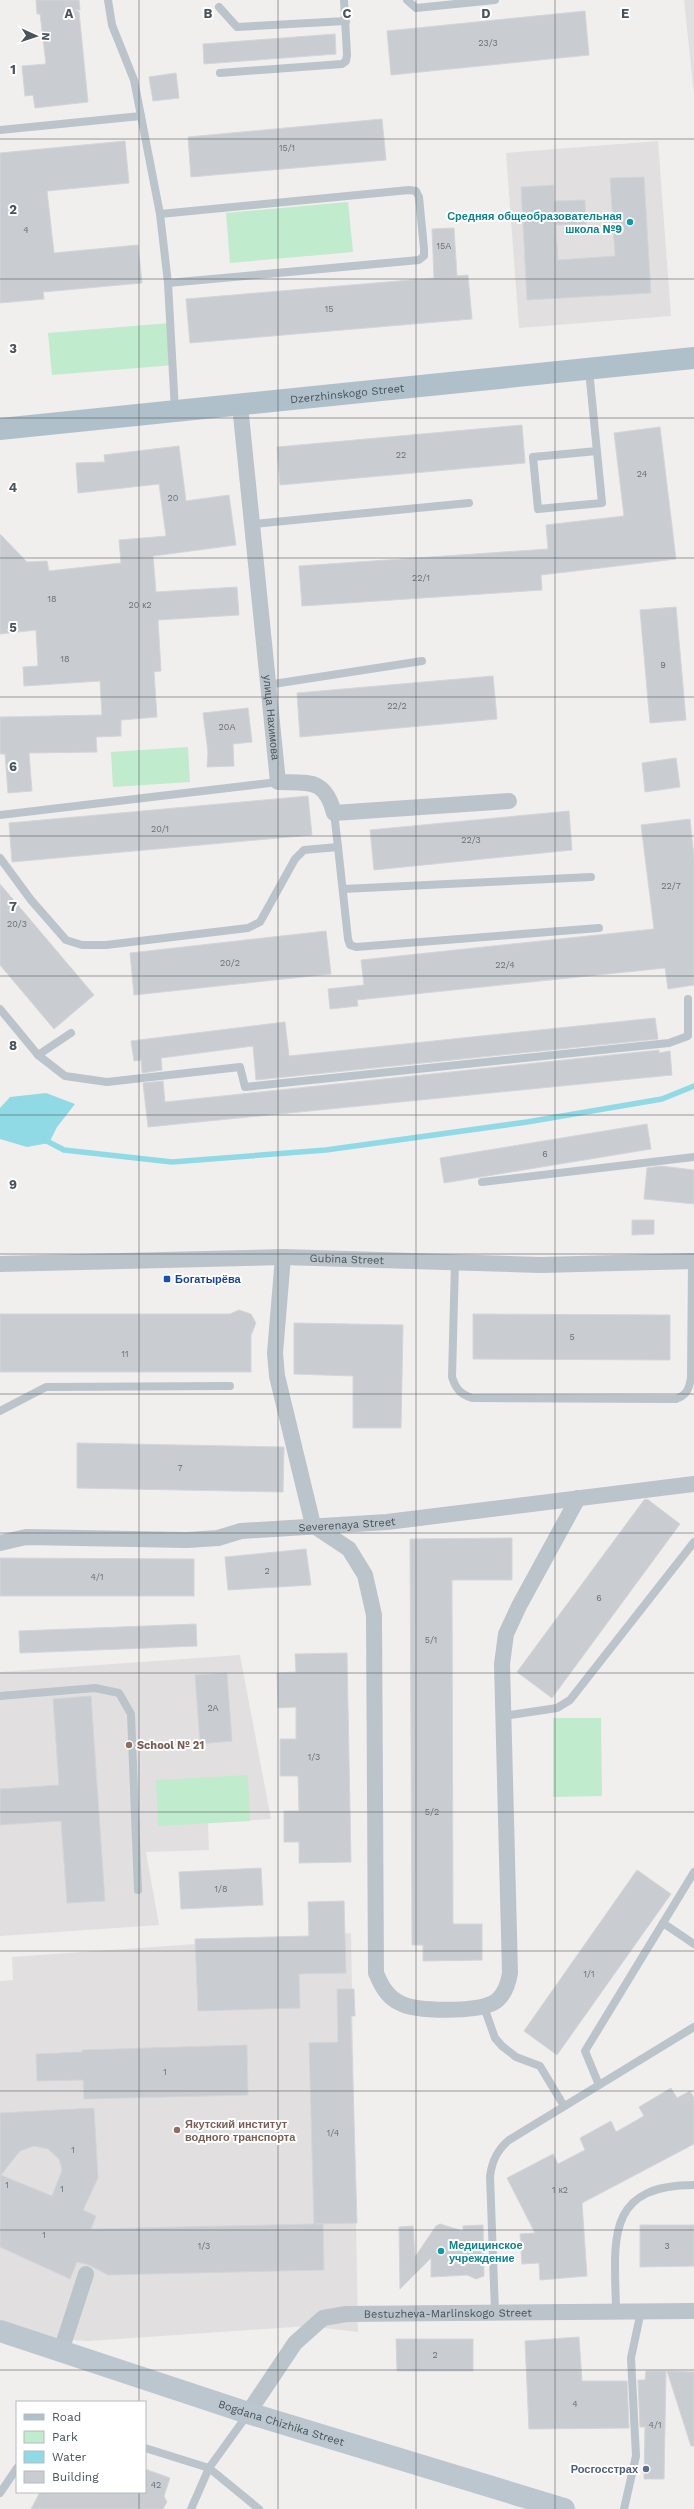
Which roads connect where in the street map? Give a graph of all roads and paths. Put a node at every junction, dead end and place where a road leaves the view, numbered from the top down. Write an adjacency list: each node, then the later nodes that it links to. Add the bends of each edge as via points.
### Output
1 (108, 0): 8 (lane, via 112,25 134,80)
2 (344, 0): 6 (lane)
3 (407, 0): 4 (lane, via 416,8)
4 (495, 0)
5 (219, 7): 6 (lane, via 237,27)
6 (346, 21): 7 (lane, via 347,55 346,61 342,64)
7 (220, 73)
8 (141, 116): 9 (lane); 10 (lane)
9 (0, 130)
10 (160, 214): 11 (lane); 11 (lane, via 409,190 416,191 419,204 424,249 424,256 419,260)
11 (168, 283): 15 (lane)
12 (694, 358): 13 (main road, Dzerzhinskogo Street)
13 (589, 369): 14 (main road, Dzerzhinskogo Street); 17 (lane)
14 (240, 405): 15 (main road, Dzerzhinskogo Street); 19 (street, улица Нахимова)
15 (175, 411): 16 (main road, Dzerzhinskogo Street)
16 (0, 429)
17 (597, 451): 17 (lane, via 602,503 538,509 533,457)
18 (469, 503): 19 (lane)
19 (253, 524): 21 (street, улица Нахимова)
20 (422, 661): 21 (lane)
21 (267, 685): 22 (street, улица Нахимова)
22 (278, 782): 24 (street, via 314,783 330,796); 25 (lane)
23 (509, 801): 24 (street)
24 (334, 813): 26 (lane)
25 (0, 815)
26 (338, 846): 27 (lane, via 304,850 295,860 260,922 248,928 82,946 66,940 31,900); 29 (lane)
27 (0, 858)
28 (591, 877): 29 (lane)
29 (343, 889): 30 (lane, via 348,939 350,945 356,947)
30 (598, 928)
31 (688, 999): 34 (lane, via 688,1036 668,1043 245,1087 240,1067 107,1082 65,1076)
32 (0, 1009): 34 (lane)
33 (71, 1033): 34 (lane)
34 (38, 1055)
35 (694, 1157): 36 (lane)
36 (482, 1182)
37 (283, 1257): 39 (street, Gubina Street); 40 (street, Gubina Street); 45 (street, via 275,1354 277,1376)
38 (693, 1261): 39 (street, Gubina Street, via 541,1265); 39 (lane, via 691,1378 689,1389 684,1396 676,1399 472,1398 463,1395 455,1387 452,1376)
39 (455, 1262)
40 (0, 1264)
41 (230, 1386): 42 (lane, via 46,1387)
42 (0, 1411)
43 (694, 1484): 44 (street, Severenaya Street)
44 (578, 1498): 45 (street, Severenaya Street, via 387,1522); 49 (street, via 506,1634 502,1664)
45 (313, 1525): 47 (street, Severenaya Street, via 241,1531 218,1538 187,1540 26,1537); 54 (street, via 349,1549 364,1575 374,1615 376,1973 384,1990 399,2003 415,2009)
46 (694, 1542): 49 (lane, via 570,1700 557,1708)
47 (0, 1543)
48 (0, 1696): 51 (lane, via 95,1688 119,1693 131,1714)
49 (504, 1716): 54 (street, via 510,1973 505,1992)
50 (694, 1872): 52 (lane)
51 (138, 1890)
52 (663, 1923): 53 (lane); 56 (lane, via 585,2051)
53 (694, 1944)
54 (484, 2007): 57 (lane, via 495,2038 516,2057 540,2066)
55 (694, 2027): 56 (lane)
56 (599, 2085): 57 (lane)
57 (564, 2106): 63 (lane, via 502,2146 491,2166)
58 (694, 2185): 60 (lane, via 673,2185 652,2191 634,2202 621,2217 615,2237)
59 (86, 2274): 65 (street)
60 (616, 2311): 61 (street, Bestuzheva-Marlinskogo Street); 63 (street, Bestuzheva-Marlinskogo Street)
61 (641, 2311): 62 (street, Bestuzheva-Marlinskogo Street); 74 (lane, via 631,2358 636,2456)
62 (694, 2311)
63 (494, 2312): 66 (street, Bestuzheva-Marlinskogo Street, via 346,2314 324,2318 295,2343)
64 (0, 2331): 65 (main road, Bogdana Chizhika Street)
65 (61, 2350): 66 (main road, Bogdana Chizhika Street)
66 (248, 2413): 68 (lane); 73 (main road, Bogdana Chizhika Street)
67 (146, 2448): 68 (lane)
68 (209, 2468): 71 (lane); 72 (lane)
69 (16, 2469): 70 (lane)
70 (0, 2493)
71 (191, 2509)
72 (259, 2509)
73 (564, 2509)
74 (624, 2509)

